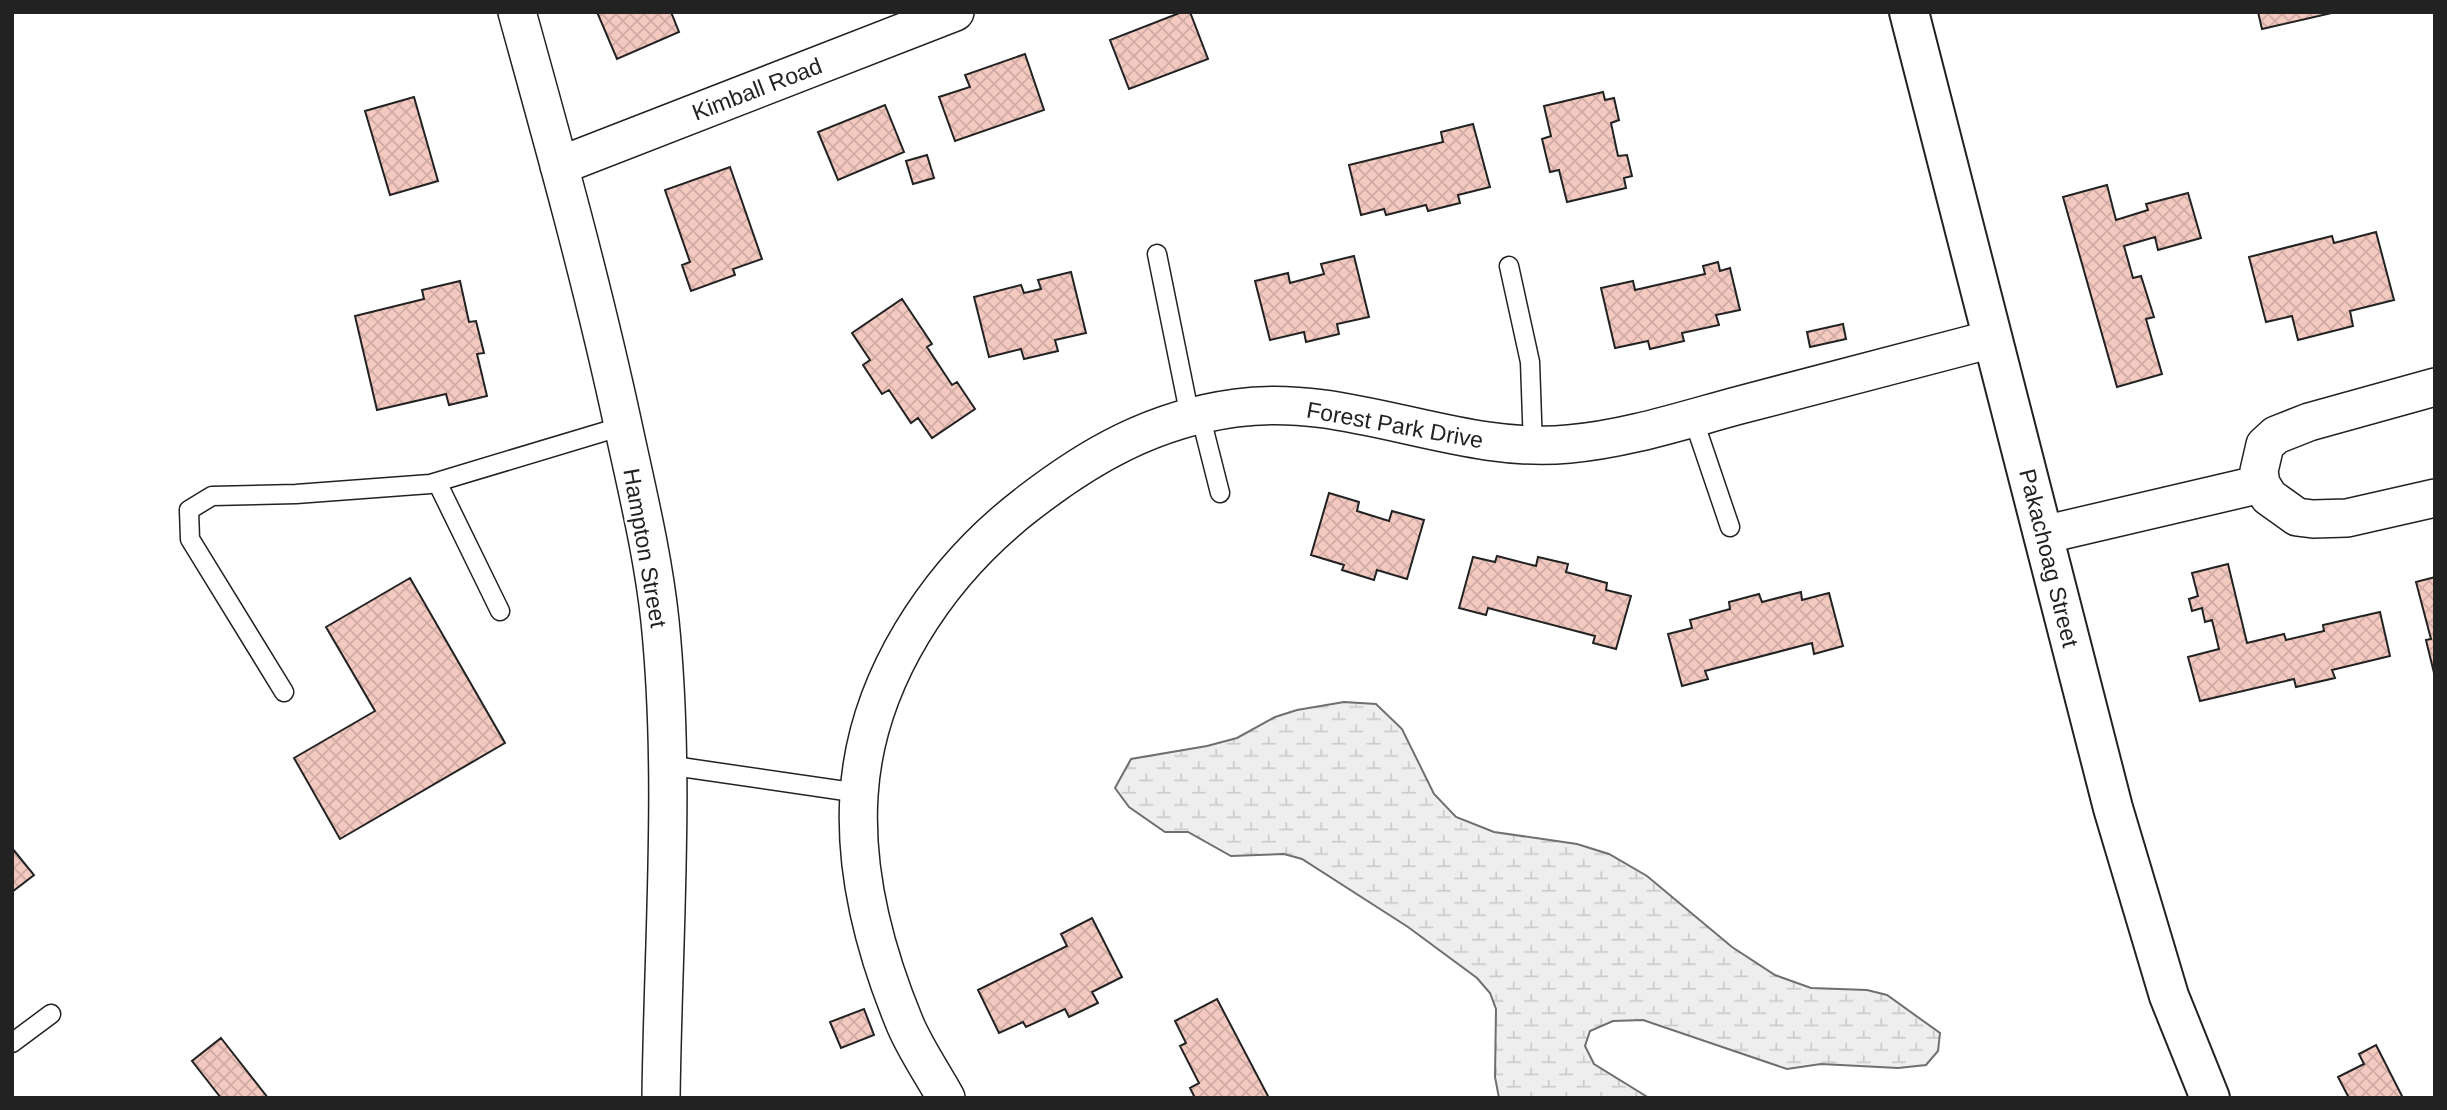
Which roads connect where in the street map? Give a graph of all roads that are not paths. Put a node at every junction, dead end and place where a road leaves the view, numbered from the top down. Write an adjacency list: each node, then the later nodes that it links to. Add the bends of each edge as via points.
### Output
1 (517, 12): 4 (street, Hampton Street)
2 (955, 12): 4 (street, Kimball Road)
3 (1909, 12): 7 (street, Pakachoag Street)
4 (559, 166): 11 (street, Hampton Street)
5 (1157, 254): 9 (lane)
6 (1509, 266): 12 (lane, via 1530,362)
7 (1993, 339): 10 (street, Forest Park Drive); 18 (street, Pakachoag Street)
8 (2435, 387): 14 (street, via 2276,435 2261,457)
9 (1195, 415): 12 (street, Forest Park Drive, via 1283,405 1366,415); 15 (lane); 22 (street, Forest Park Drive, via 1143,432 1063,476 968,556 923,615 890,676 875,714)
10 (1693, 418): 12 (street, Forest Park Drive, via 1639,432); 17 (lane)
11 (623, 426): 13 (lane); 21 (street, Hampton Street, via 659,619)
12 (1533, 447)
13 (437, 482): 19 (lane); 20 (lane, via 212,496 189,510 190,539)
14 (2261, 484): 16 (street, via 2283,508 2297,517 2313,519 2347,517); 18 (street)
15 (1220, 493)
16 (2435, 498)
17 (1730, 527)
18 (2043, 535): 27 (street, Pakachoag Street, via 2149,934)
19 (500, 611)
20 (284, 692)
21 (667, 765): 22 (lane); 25 (street, Hampton Street)
22 (859, 793): 26 (street, Forest Park Drive, via 858,834 869,914 906,1027)
23 (51, 1014): 24 (lane)
24 (12, 1044)
25 (661, 1098)
26 (946, 1098)
27 (2210, 1098)

